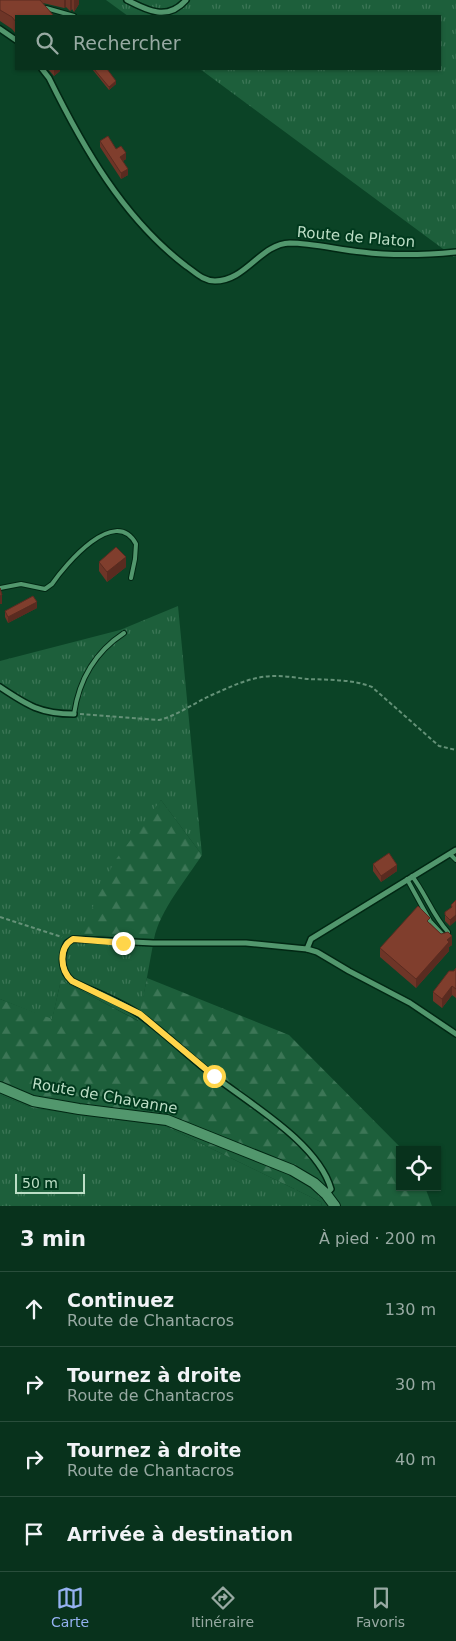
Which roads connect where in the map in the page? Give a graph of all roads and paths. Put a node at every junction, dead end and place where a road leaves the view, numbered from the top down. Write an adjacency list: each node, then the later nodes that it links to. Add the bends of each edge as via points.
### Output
1 (127, 0): 5 (street)
2 (186, 0): 5 (street, via 180,7)
3 (46, 8): 4 (lane)
4 (70, 15)
5 (163, 15)
6 (0, 29): 7 (street)
7 (15, 39)
8 (43, 70): 9 (street, Route de Platon, via 83,144 122,200 161,244 208,281 234,278 273,248 290,243 392,255)
9 (456, 252)
10 (131, 578): 11 (lane, via 136,544 128,534 115,532 97,537 45,589 21,584)
11 (0, 588)
12 (124, 633): 14 (lane, via 105,648 87,672)
13 (0, 687): 14 (street, via 37,709)
14 (74, 714): 15 (path, via 158,720 170,718 208,696 259,677 344,681 372,687 439,746)
15 (456, 750)
16 (456, 850): 17 (street)
17 (450, 854): 18 (lane); 19 (street)
18 (456, 860)
19 (410, 878): 21 (lane, via 419,886 438,922); 22 (lane, via 430,921); 24 (street, via 311,939)
20 (0, 917): 23 (path, via 62,937)
21 (448, 932)
22 (446, 938)
23 (67, 943): 24 (street, via 73,939 238,943); 27 (street, via 62,960 66,976 140,1014 302,1145 328,1180 331,1189)
24 (307, 949): 25 (street, via 410,1002)
25 (456, 1034)
26 (0, 1087): 27 (main road, Route de Chavanne, via 33,1101 167,1120 292,1170)
27 (326, 1194): 28 (main road, Route de Chavanne)
28 (335, 1206)

